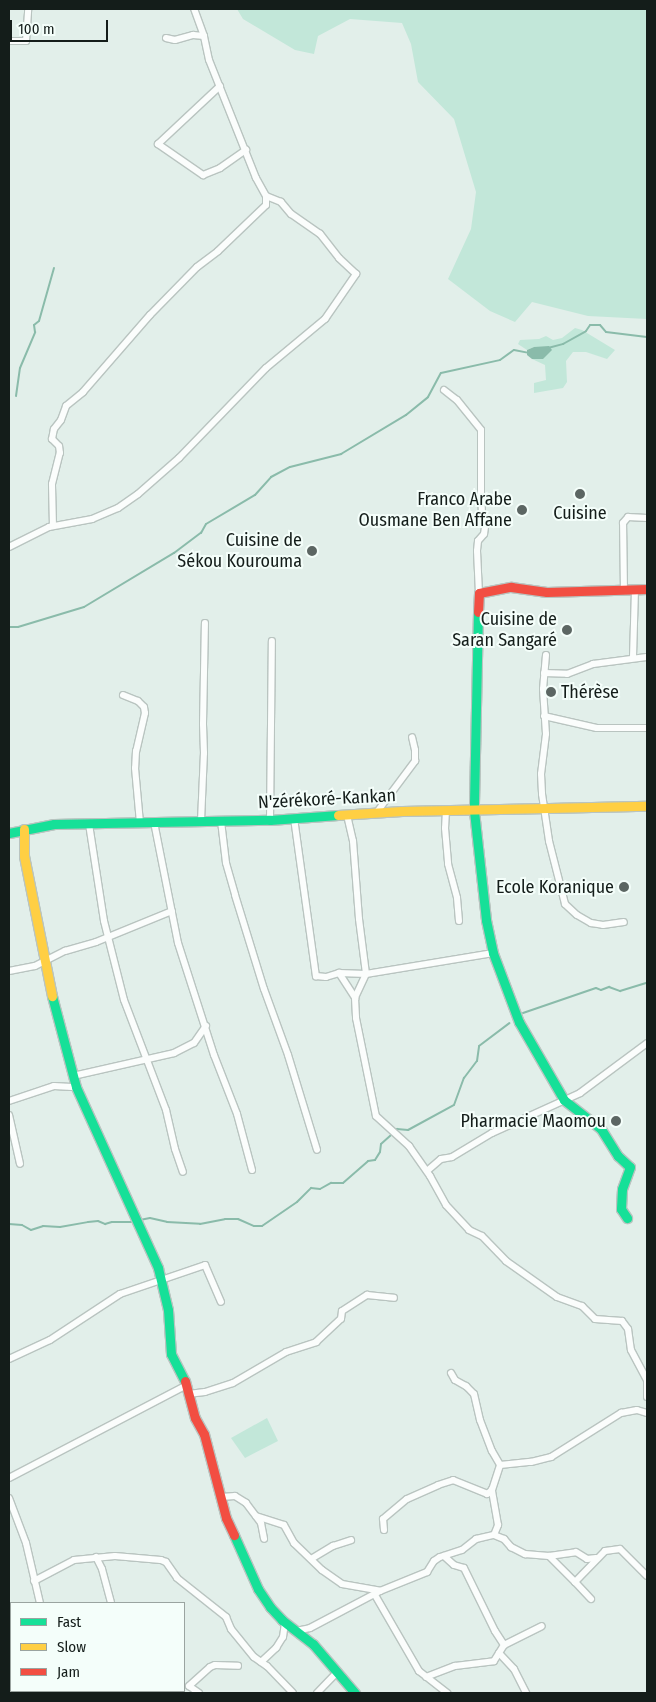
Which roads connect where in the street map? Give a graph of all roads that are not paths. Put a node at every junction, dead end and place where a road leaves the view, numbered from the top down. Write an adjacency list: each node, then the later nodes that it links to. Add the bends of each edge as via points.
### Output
1 (28, 9): 5 (street, via 26,41)
2 (194, 9): 3 (street)
3 (204, 36): 4 (street); 6 (street, via 209,60)
4 (166, 38)
5 (9, 41)
6 (220, 86): 7 (street); 7 (street, via 158,144 203,175)
7 (246, 150): 8 (street)
8 (266, 196): 11 (street, via 266,206 197,267 83,392 66,406 52,439 59,446 60,453 52,484); 11 (street, via 281,202 291,214 320,234 356,274 324,319 266,368 179,458 138,494 118,508 92,519)
9 (444, 390): 16 (street, via 457,400 480,430 482,512 486,520 477,551)
10 (647, 518): 14 (street, via 628,517 623,523)
11 (52, 526): 12 (street)
12 (9, 547)
13 (647, 589): 15 (main road)
14 (624, 591): 15 (main road); 16 (main road, via 547,592 511,587)
15 (635, 591): 20 (street)
16 (479, 593): 30 (main road)
17 (205, 623): 35 (street)
18 (272, 641): 34 (street)
19 (546, 656): 22 (street)
20 (633, 657): 21 (street); 22 (street, via 593,664 567,674)
21 (647, 657)
22 (544, 673): 24 (street)
23 (124, 695): 38 (street, via 138,701 145,713 135,768)
24 (544, 716): 25 (street, via 597,728); 28 (street)
25 (647, 728)
26 (412, 737): 31 (street, via 415,761)
27 (647, 806): 28 (main road, N'zérékoré-Kankan)
28 (543, 808): 30 (main road, N'zérékoré-Kankan); 44 (street, via 566,904 590,923)
29 (446, 810): 30 (main road, N'zérékoré-Kankan); 31 (main road, N'zérékoré-Kankan); 43 (street, via 448,864 457,898)
30 (474, 811): 46 (main road, via 486,920)
31 (377, 813): 32 (main road, N'zérékoré-Kankan)
32 (347, 815): 33 (main road, N'zérékoré-Kankan); 50 (street, via 353,841)
33 (294, 818): 34 (main road, N'zérékoré-Kankan); 49 (street, via 316,976)
34 (270, 820): 36 (main road, N'zérékoré-Kankan)
35 (201, 821): 36 (main road, N'zérékoré-Kankan); 37 (main road, N'zérékoré-Kankan)
36 (221, 821): 60 (street, via 226,864)
37 (154, 822): 38 (main road, N'zérékoré-Kankan); 42 (street)
38 (140, 823): 39 (main road, N'zérékoré-Kankan)
39 (89, 824): 40 (main road, N'zérékoré-Kankan, via 54,824); 45 (street)
40 (24, 829): 41 (main road, N'zérékoré-Kankan); 47 (main road, via 24,856)
41 (9, 833)
42 (172, 911): 45 (street); 52 (street, via 178,943)
43 (459, 922)
44 (624, 922)
45 (109, 938): 47 (street, via 66,951); 54 (street, via 124,1000)
46 (493, 953): 50 (street); 57 (main road, via 519,1022)
47 (45, 962): 48 (street); 55 (main road)
48 (9, 971)
49 (339, 974): 50 (street); 51 (street)
50 (366, 974): 51 (street)
51 (355, 998): 63 (street, via 359,1042 376,1116 409,1146)
52 (206, 1026): 54 (street, via 194,1043 174,1053); 62 (street, via 237,1114)
53 (647, 1043): 57 (street, via 580,1093)
54 (147, 1058): 55 (street); 64 (street)
55 (73, 1076): 56 (main road)
56 (76, 1087): 58 (street, via 54,1086); 66 (main road)
57 (564, 1100): 63 (street, via 492,1132 452,1158 441,1159); 65 (main road, via 601,1129 618,1156 630,1167 622,1189 621,1209)
58 (9, 1101)
59 (9, 1116): 61 (street)
60 (316, 1150)
61 (20, 1164)
62 (252, 1170)
63 (427, 1171): 72 (street, via 446,1205 469,1230 482,1236 506,1261 557,1297 582,1306 595,1319 622,1321 628,1330 631,1350 647,1380)
64 (183, 1172)
65 (627, 1218)
66 (162, 1278): 68 (street, via 204,1265); 69 (street, via 120,1294 50,1340); 71 (main road, via 171,1332 171,1354)
67 (394, 1298): 71 (street, via 367,1295 342,1311 341,1319 316,1342 286,1352 233,1383 205,1392)
68 (221, 1302)
69 (9, 1359)
70 (451, 1373): 74 (street, via 454,1380 474,1394 487,1438)
71 (188, 1389): 75 (street); 77 (main road, via 195,1418 204,1434)
72 (647, 1397)
73 (647, 1413): 74 (street, via 637,1410 621,1413 551,1456)
74 (500, 1465): 76 (street)
75 (9, 1478)
76 (492, 1490): 80 (street, via 487,1494 453,1480 438,1485 408,1499 383,1519); 81 (street, via 498,1526)
77 (220, 1497): 79 (street, via 235,1496 246,1503); 96 (main road, via 258,1589)
78 (9, 1498): 90 (street, via 26,1543)
79 (256, 1516): 82 (street); 88 (street, via 284,1525 294,1543)
80 (384, 1530)
81 (494, 1536): 84 (street, via 476,1539 462,1550); 85 (street, via 526,1554)
82 (264, 1539)
83 (351, 1540): 88 (street)
84 (444, 1556): 92 (street, via 434,1561 427,1572); 99 (street, via 454,1565 464,1568)
85 (549, 1556): 87 (street, via 576,1552 587,1559); 91 (street)
86 (96, 1557): 90 (street, via 74,1560); 95 (street); 101 (street, via 141,1557 166,1562 177,1578 226,1617 231,1629)
87 (596, 1558): 89 (street, via 605,1551 620,1549); 91 (street)
88 (311, 1559): 92 (street, via 342,1584)
89 (647, 1576)
90 (34, 1581): 94 (street)
91 (575, 1582): 93 (street)
92 (378, 1593): 98 (street, via 310,1628); 104 (street, via 407,1653)
93 (591, 1598)
94 (40, 1602)
95 (111, 1602)
96 (285, 1622): 98 (main road); 101 (street, via 283,1637)
97 (542, 1626): 99 (street)
98 (296, 1630): 103 (main road, via 313,1644)
99 (504, 1645): 100 (street)
100 (499, 1653): 104 (street, via 494,1661 456,1666); 110 (street, via 514,1669)
101 (261, 1662): 106 (street)
102 (238, 1666): 105 (street, via 210,1667 189,1686)
103 (336, 1673): 107 (street); 108 (main road)
104 (426, 1677): 109 (street)
105 (199, 1693)
106 (293, 1693)
107 (317, 1693)
108 (355, 1693)
109 (447, 1693)
110 (526, 1693)

